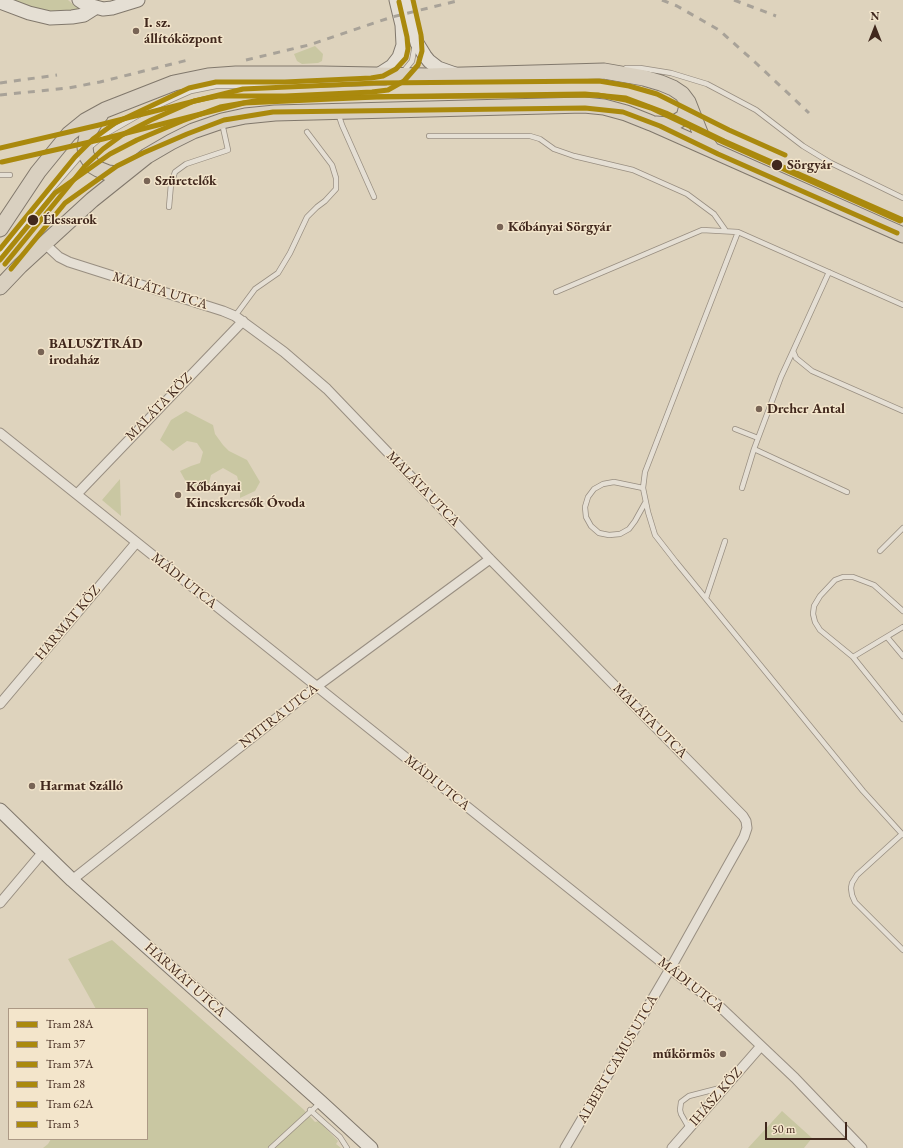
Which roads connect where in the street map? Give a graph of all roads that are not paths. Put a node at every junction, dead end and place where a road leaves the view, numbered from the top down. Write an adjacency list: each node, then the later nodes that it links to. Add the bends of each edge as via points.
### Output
1 (78, 0): 6 (street)
2 (138, 0): 6 (street, via 112,8)
3 (396, 0): 9 (street, via 403,31 403,45 399,57 392,66)
4 (407, 0): 7 (street)
5 (0, 2): 6 (street, via 50,18 84,15)
6 (95, 8)
7 (414, 31): 10 (lane, via 415,50 412,61); 11 (street, via 417,43 429,61 438,68)
8 (604, 71): 11 (main road); 13 (main road, via 661,83 682,94); 26 (lane, via 640,68 686,76 707,84 756,110 830,163)
9 (378, 74): 10 (main road); 12 (lane); 14 (main road, via 208,76 174,83)
10 (400, 75): 11 (main road); 12 (lane, via 385,83)
11 (459, 76)
12 (365, 83): 21 (lane, via 216,86 191,91 121,125 99,138)
13 (688, 102): 17 (main road, via 684,117 676,122 668,125); 20 (main road, via 702,134)
14 (104, 110): 21 (main road, via 89,131); 28 (main road, via 69,134)
15 (337, 112): 16 (main road, via 275,113); 17 (main road, via 584,105 604,107); 25 (lane)
16 (222, 121): 22 (main road, via 171,142); 27 (lane, via 228,150 186,164 175,172)
17 (651, 123): 20 (main road)
18 (307, 132): 38 (lane, via 332,165 336,189 307,217 278,273 255,289)
19 (429, 136): 29 (lane, via 530,136 540,139 554,149 633,170 687,194 714,214)
20 (713, 150): 31 (main road)
21 (85, 151): 22 (main road, via 89,161 98,169 117,174); 33 (lane)
22 (126, 172): 32 (main road)
23 (10, 175): 24 (lane)
24 (0, 176)
25 (374, 198)
26 (903, 198)
27 (169, 206)
28 (3, 222)
29 (726, 231): 30 (lane); 36 (lane, via 702,230)
30 (738, 232): 34 (lane); 45 (lane, via 645,472)
31 (903, 235)
32 (44, 243): 35 (main road); 38 (street, MALÁTA UTCA, via 59,257 69,262)
33 (0, 254)
34 (829, 272): 37 (lane); 39 (lane)
35 (0, 286)
36 (556, 292)
37 (903, 305)
38 (239, 318): 48 (street, MALÁTA KÖZ); 54 (street, MALÁTA UTCA, via 327,388)
39 (793, 351): 40 (lane, via 796,358 812,371); 43 (lane)
40 (903, 411)
41 (735, 429): 43 (lane)
42 (0, 433): 48 (street, MÁDI UTCA)
43 (758, 438): 44 (lane)
44 (754, 449): 46 (lane); 47 (lane)
45 (643, 488): 49 (lane); 49 (lane, via 614,482 603,484 594,489 588,497 586,517 599,533 620,534 629,529)
46 (742, 488)
47 (848, 492)
48 (77, 494): 52 (street, MÁDI UTCA)
49 (645, 503): 55 (lane, via 655,535)
50 (903, 528): 53 (lane)
51 (725, 541): 55 (lane)
52 (136, 543): 61 (street, MÁDI UTCA); 62 (street, HARMAT KÖZ)
53 (880, 551)
54 (490, 559): 61 (street, NYITRA UTCA); 65 (street, MALÁTA UTCA)
55 (706, 598): 66 (lane, via 863,791)
56 (903, 611): 60 (lane, via 874,585 854,577 843,577 829,585 814,606 815,622 820,630)
57 (903, 627): 58 (lane)
58 (887, 637): 59 (lane); 60 (lane)
59 (903, 656)
60 (853, 657): 63 (lane)
61 (316, 687): 68 (street, NYITRA UTCA); 71 (street, MÁDI UTCA)
62 (0, 704)
63 (903, 719)
64 (0, 810): 67 (street, HARMAT UTCA)
65 (746, 821): 71 (street, ALBERT CAMUS UTCA, via 744,837)
66 (902, 834): 70 (lane, via 857,875 851,888 855,902)
67 (43, 852): 68 (street, HARMAT UTCA); 69 (street)
68 (72, 880): 74 (street, HARMAT UTCA)
69 (0, 903)
70 (903, 950)
71 (670, 969): 72 (street, MÁDI UTCA, via 717,1004); 80 (street, ALBERT CAMUS UTCA)
72 (761, 1046): 73 (street, IHÁSZ KÖZ); 82 (street, MÁDI UTCA)
73 (726, 1086): 76 (street, IHÁSZ KÖZ); 76 (lane, via 689,1096 681,1102 681,1114)
74 (321, 1102): 75 (lane); 79 (street, HARMAT UTCA)
75 (310, 1110): 77 (lane); 78 (lane, via 340,1137)
76 (689, 1128): 81 (street, IHÁSZ KÖZ)
77 (271, 1148)
78 (347, 1148)
79 (371, 1148)
80 (565, 1148)
81 (672, 1148)
82 (862, 1148)

